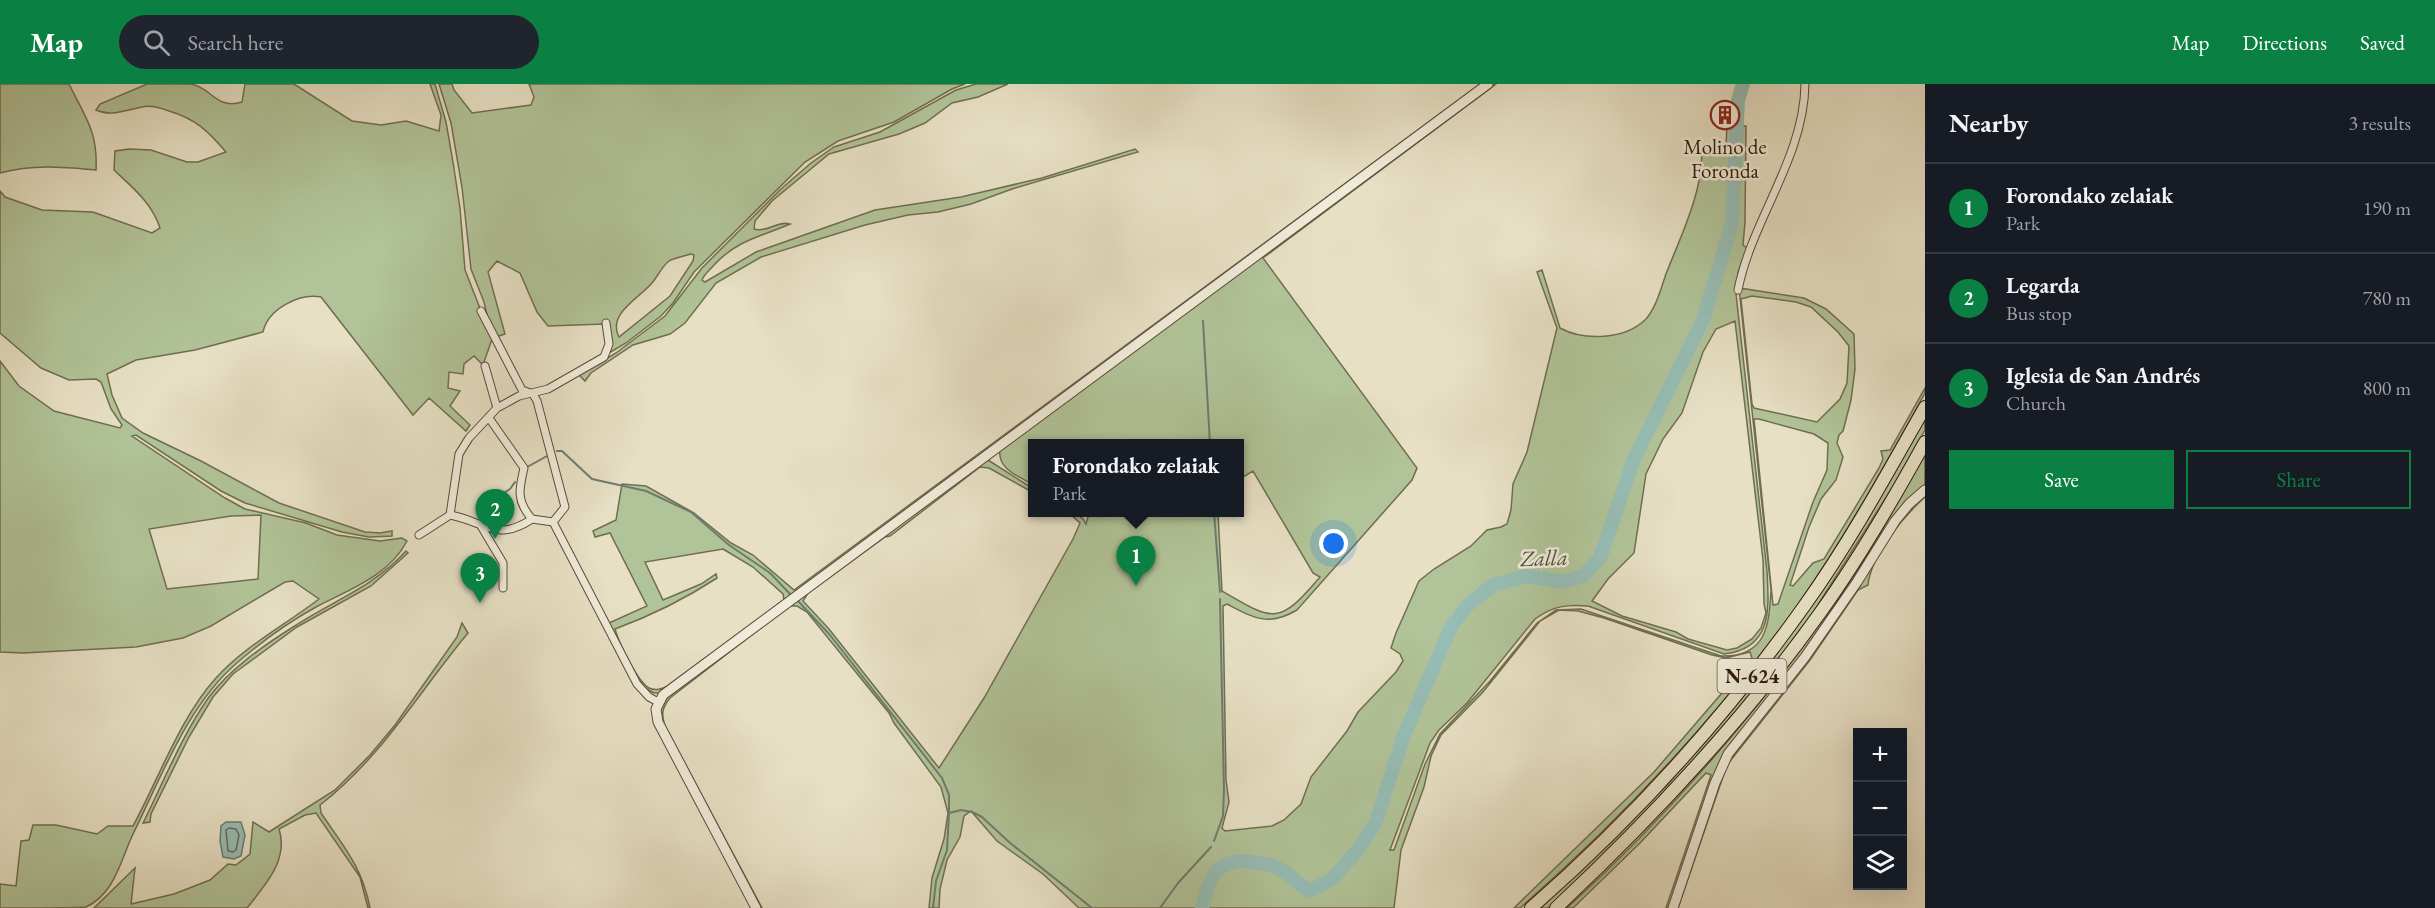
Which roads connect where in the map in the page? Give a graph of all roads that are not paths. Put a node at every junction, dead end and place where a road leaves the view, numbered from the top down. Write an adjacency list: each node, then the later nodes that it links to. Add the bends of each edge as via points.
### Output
1 (1488, 84): 19 (street)
2 (1806, 84): 3 (street, via 1805,107 1796,140 1743,266)
3 (1738, 290)
4 (481, 311): 7 (street, via 522,390)
5 (606, 323): 7 (street, via 609,344 604,357)
6 (485, 366): 9 (street)
7 (533, 394): 9 (street, via 519,396); 15 (street, via 563,494 565,507)
8 (1925, 407): 21 (highway, N-624, via 1834,561 1752,677 1656,788)
9 (497, 408): 10 (street)
10 (489, 418): 13 (street, via 459,454); 14 (street, via 524,468 518,491 524,511)
11 (1925, 442): 22 (highway, N-624, via 1821,611 1764,687 1667,800)
12 (1925, 490): 23 (street, via 1895,520 1825,628 1725,760)
13 (450, 515): 16 (street); 17 (street)
14 (532, 519): 15 (street); 16 (street, via 521,526 492,531)
15 (553, 522): 19 (street, via 637,684)
16 (481, 526): 18 (street, via 503,563)
17 (420, 535)
18 (503, 588)
19 (658, 702): 20 (street, via 658,722 665,737)
20 (756, 908)
21 (1531, 908)
22 (1556, 908)
23 (1672, 908)

